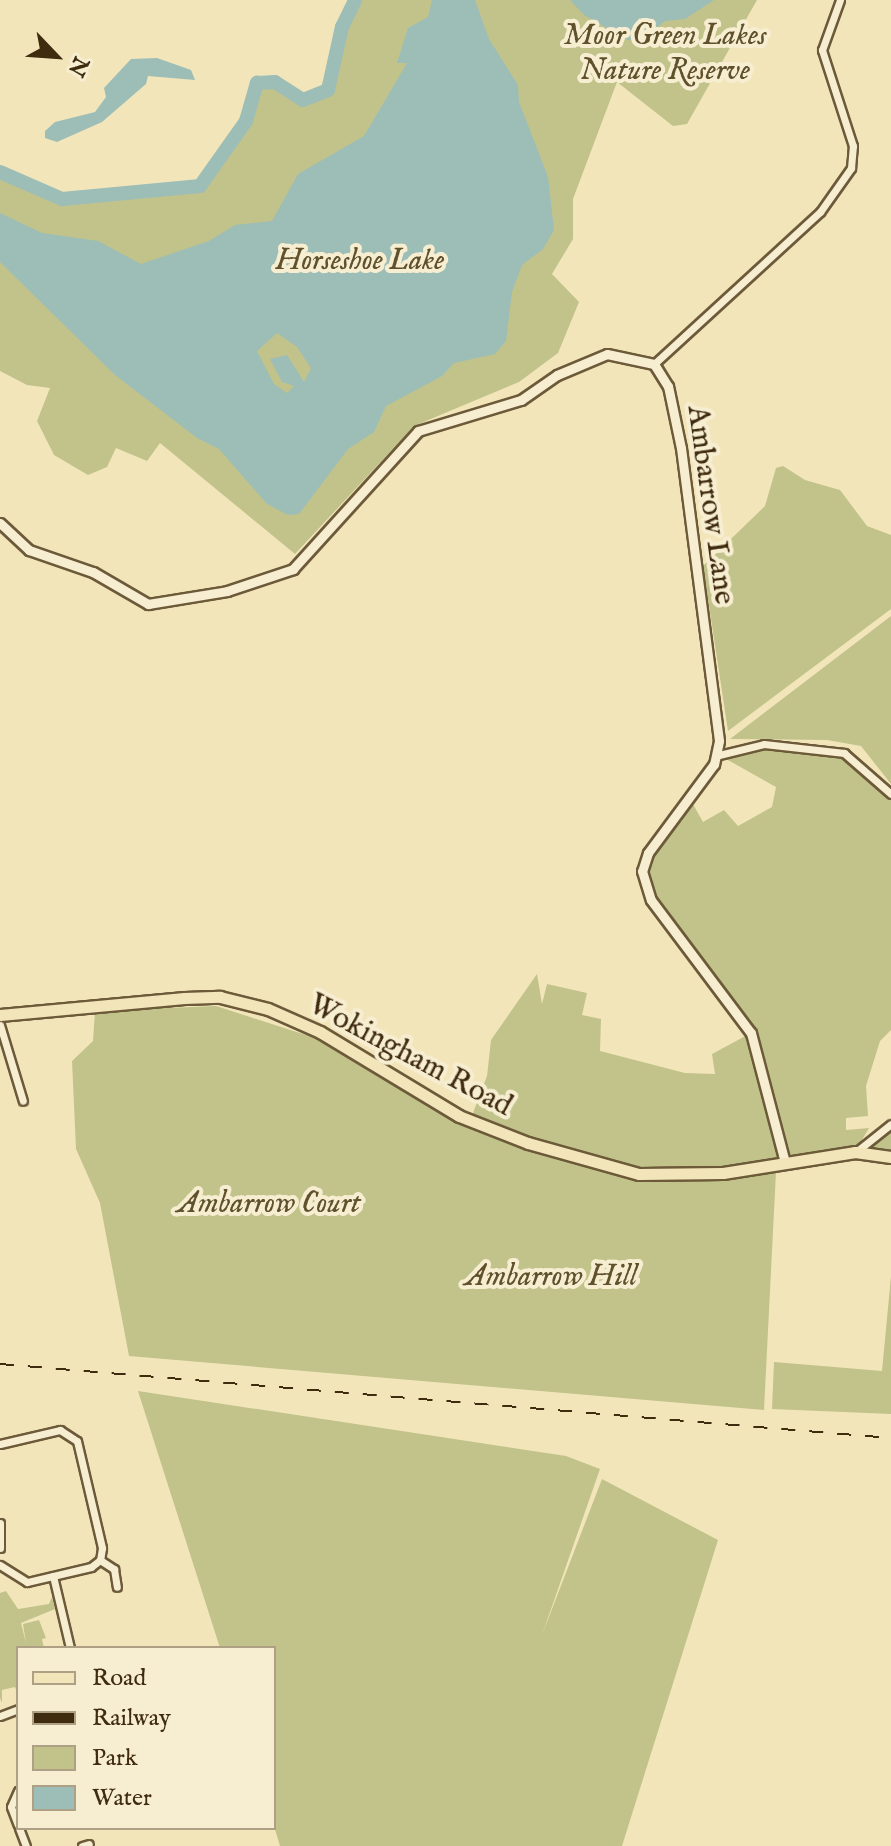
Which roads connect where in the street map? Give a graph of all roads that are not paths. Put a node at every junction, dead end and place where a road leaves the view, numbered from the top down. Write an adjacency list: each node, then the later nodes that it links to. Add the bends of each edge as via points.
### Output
1 (840, 0): 2 (street, via 822,50 853,146 851,168 820,212)
2 (654, 364): 3 (street, via 607,354 557,375 521,400 418,431 293,569 227,591 148,604 93,572 29,550); 4 (street, Ambarrow Lane, via 668,386 681,448)
3 (0, 523)
4 (719, 755): 5 (street, via 764,744 844,753); 12 (street, via 648,853 642,871 651,900 751,1033)
5 (891, 794)
6 (0, 1015): 12 (main road, Wokingham Road, via 220,997 268,1009 320,1032 459,1116 528,1143 639,1174 712,1174)
7 (0, 1025): 8 (street)
8 (23, 1101)
9 (891, 1124): 10 (street)
10 (855, 1152): 11 (main road, Wokingham Road); 12 (main road, Wokingham Road)
11 (891, 1157)
12 (785, 1163)
13 (0, 1444): 16 (street, via 60,1430 77,1441 102,1548)
14 (0, 1523): 15 (street)
15 (0, 1548)
16 (100, 1560): 18 (street); 19 (street, via 114,1569)
17 (0, 1565): 18 (street, via 27,1582)
18 (53, 1576): 20 (street)
19 (117, 1587)
20 (70, 1646)
21 (16, 1796): 22 (street, via 11,1807)
22 (16, 1819)

